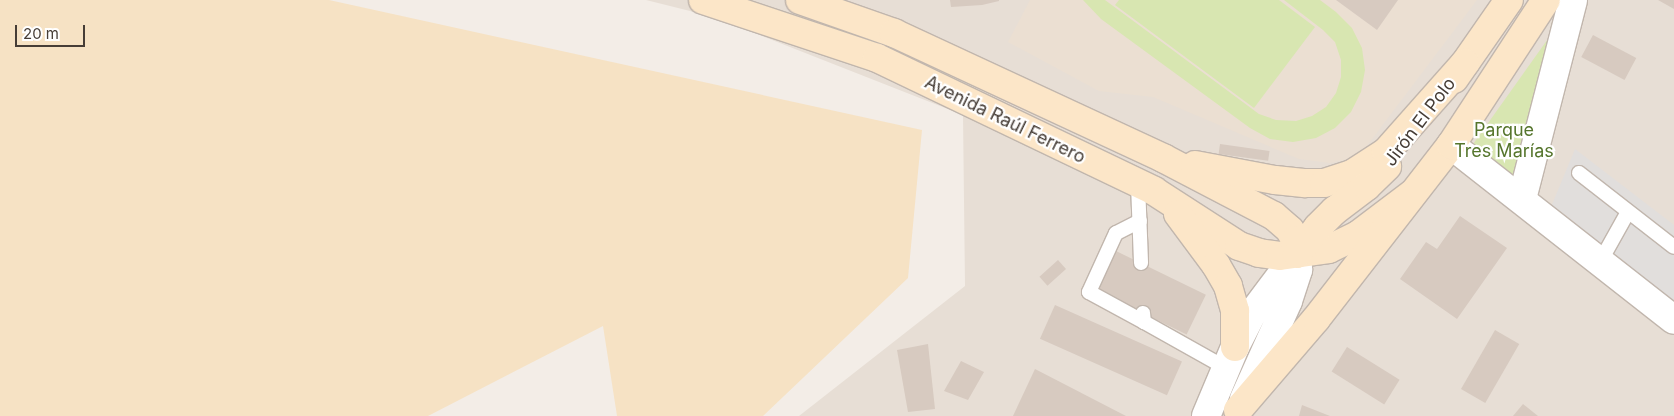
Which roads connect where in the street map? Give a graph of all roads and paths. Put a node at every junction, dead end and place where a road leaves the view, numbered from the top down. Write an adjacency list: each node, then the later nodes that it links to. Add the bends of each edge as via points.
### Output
1 (703, 0): 10 (main road, Avenida Raúl Ferrero, via 877,58)
2 (800, 0): 8 (main road, Avenida Raúl Ferrero, via 894,33)
3 (1509, 0): 6 (main road, Jirón El Polo)
4 (1546, 0): 7 (main road, Jirón El Polo)
5 (1573, 0): 12 (street)
6 (1465, 63): 8 (main road, via 1386,152 1352,174 1324,183 1275,180); 16 (main road, Jirón El Polo, via 1399,155 1329,216)
7 (1451, 145): 11 (main road, Jirón El Polo); 12 (street)
8 (1163, 158): 16 (main road, Avenida Raúl Ferrero, via 1274,216 1290,230 1296,240)
9 (1578, 173): 13 (lane)
10 (1146, 187): 14 (lane); 16 (main road, Avenida Raúl Ferrero, via 1239,246 1266,255); 20 (main road, via 1185,221 1228,286 1235,311)
11 (1412, 194): 16 (main road, Avenida Raúl Ferrero, via 1344,243); 21 (main road, via 1316,319)
12 (1522, 199): 17 (street)
13 (1628, 212): 15 (lane); 17 (lane)
14 (1140, 221): 18 (lane); 20 (lane, via 1116,233 1089,292)
15 (1674, 248)
16 (1297, 254): 20 (street, via 1252,314); 21 (street, Avenida Raúl Ferrero, via 1298,270 1294,285)
17 (1600, 262): 19 (street)
18 (1141, 263)
19 (1674, 320)
20 (1230, 357): 22 (street)
21 (1237, 413)
22 (1206, 416)

